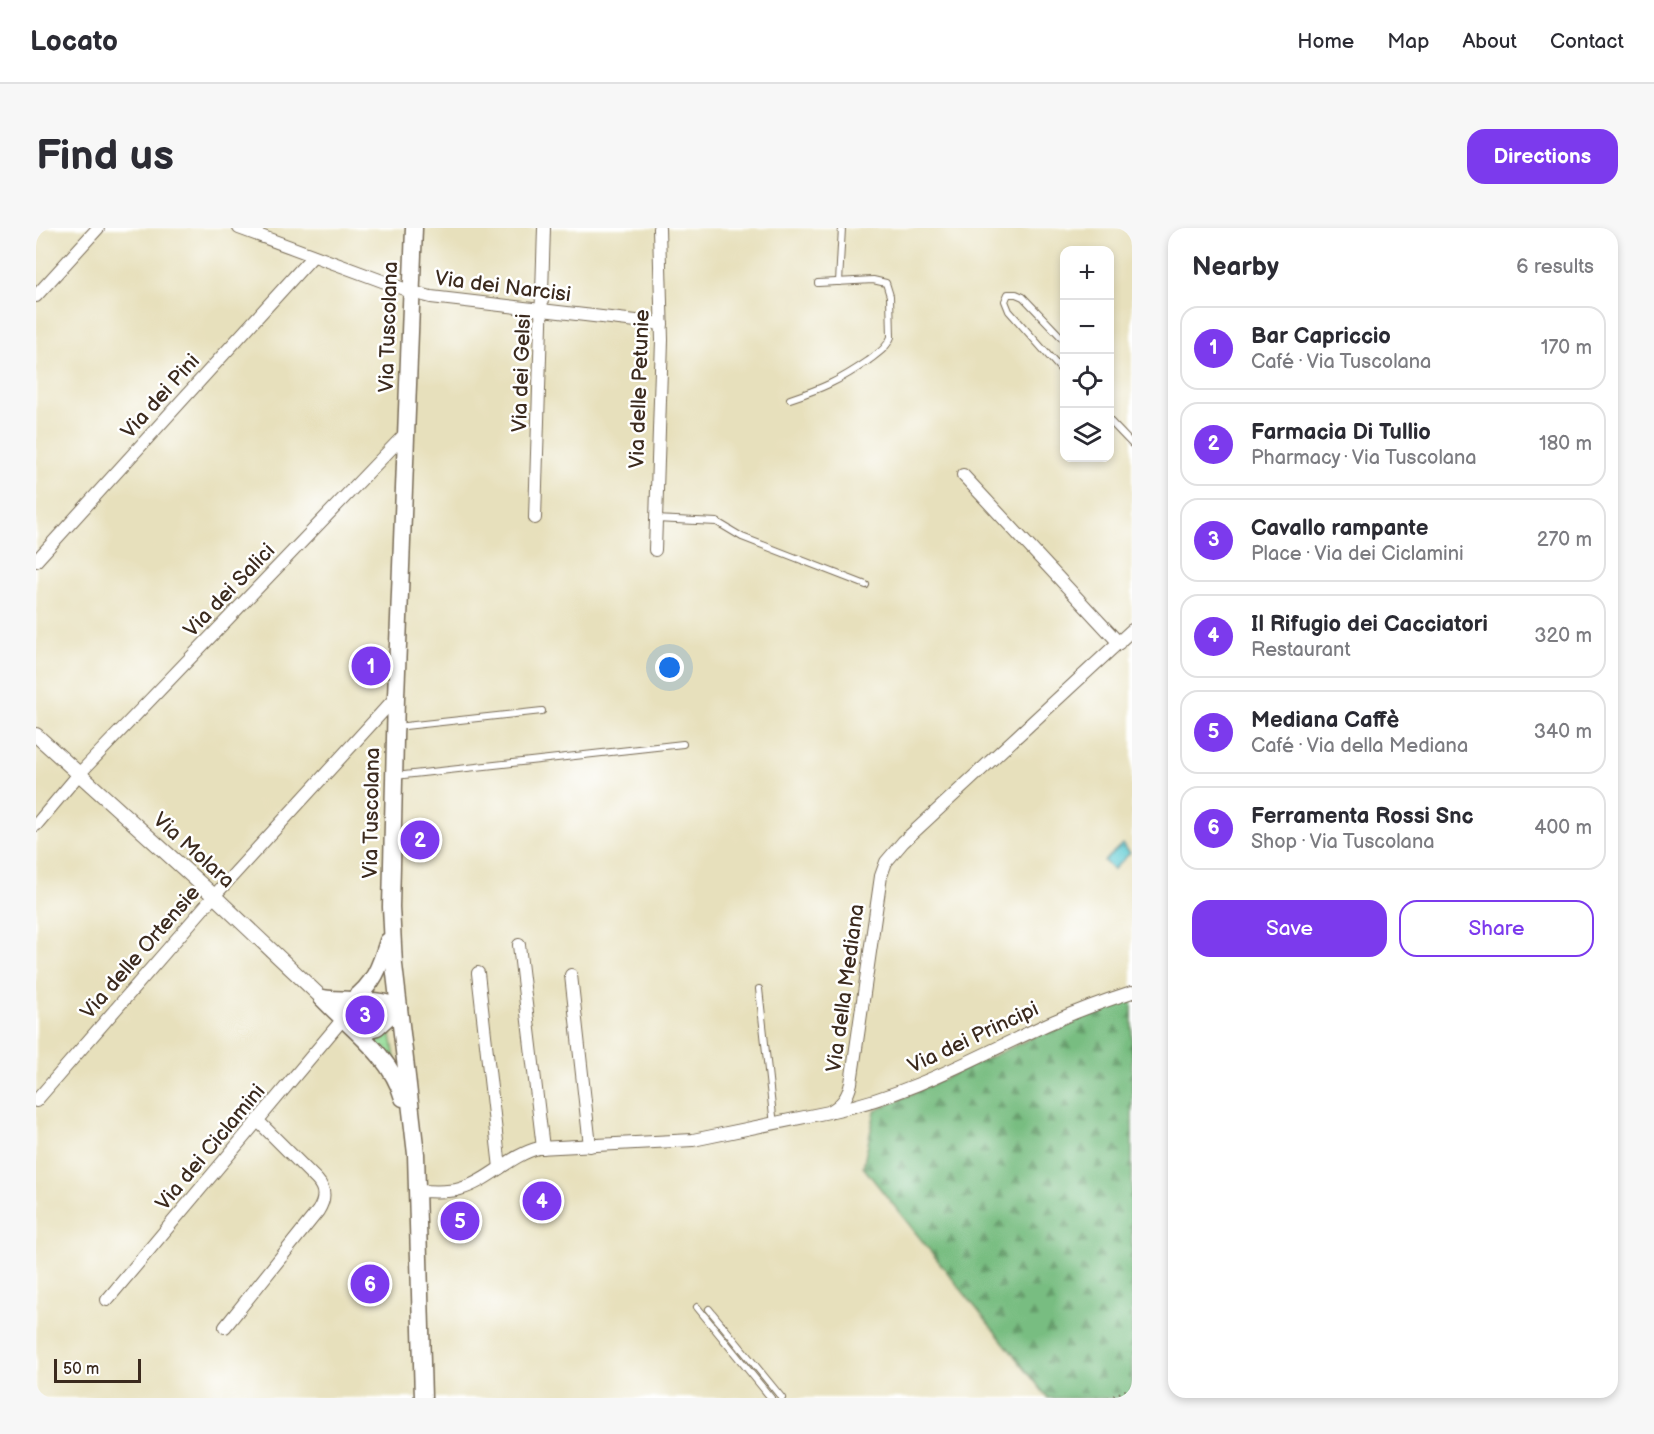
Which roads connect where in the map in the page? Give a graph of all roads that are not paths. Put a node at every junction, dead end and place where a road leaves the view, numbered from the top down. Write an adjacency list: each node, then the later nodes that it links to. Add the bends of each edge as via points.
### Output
1 (98, 228): 11 (street)
2 (239, 228): 7 (street, Via dei Narcisi)
3 (414, 228): 10 (main road, Via Tuscolana)
4 (544, 228): 12 (street, Via dei Gelsi)
5 (659, 228): 13 (street, Via delle Petunie)
6 (842, 228): 8 (lane)
7 (313, 256): 10 (street, Via dei Narcisi); 24 (street, Via dei Pini)
8 (839, 282): 9 (lane); 16 (lane, via 878,280 886,284 892,327 889,342 840,380)
9 (818, 283)
10 (412, 292): 12 (street, Via dei Narcisi); 18 (main road, Via Tuscolana)
11 (36, 296)
12 (542, 311): 13 (street, Via dei Narcisi); 21 (street, Via dei Gelsi)
13 (662, 324): 22 (street, Via delle Petunie)
14 (1060, 335): 15 (lane, via 1023,297 1008,294 1005,301 1009,311)
15 (1060, 367)
16 (790, 399)
17 (1114, 425): 19 (lane)
18 (407, 432): 28 (main road, Via Tuscolana); 33 (street, Via dei Salici)
19 (1132, 444)
20 (963, 475): 27 (street)
21 (535, 518)
22 (655, 519): 23 (street, Via delle Petunie); 25 (lane, via 717,522 742,537)
23 (655, 550)
24 (36, 561)
25 (866, 585)
26 (1132, 630): 27 (street, Via della Mediana)
27 (1119, 643): 49 (street, Via della Mediana, via 886,862 850,1089 842,1104)
28 (396, 697): 30 (main road, Via Tuscolana); 36 (street, Via delle Ortensie)
29 (542, 711): 30 (lane)
30 (395, 727): 34 (main road, Via Tuscolana)
31 (36, 735): 33 (street, Via Molara)
32 (683, 744): 34 (lane)
33 (79, 774): 35 (street, Via dei Salici); 36 (street, Via Molara)
34 (394, 776): 37 (main road, Via Tuscolana)
35 (36, 825)
36 (214, 896): 43 (street, Via Molara); 48 (street, Via delle Ortensie)
37 (392, 928): 44 (main road, via 377,974); 45 (main road, Via Tuscolana)
38 (519, 945): 53 (street)
39 (478, 973): 55 (street)
40 (571, 975): 52 (street)
41 (759, 989): 51 (lane)
42 (1132, 992): 49 (street, Via dei Principi, via 1055,1021 904,1090 867,1104)
43 (322, 998): 44 (main road); 46 (main road)
44 (352, 1000): 45 (main road, via 376,1000); 46 (street, Via dei Ciclamini)
45 (399, 1007): 47 (main road, via 377,1027); 54 (main road, Via Tuscolana)
46 (342, 1020): 47 (main road); 50 (street, Via dei Ciclamini)
47 (358, 1032): 54 (main road, via 396,1078)
48 (36, 1101)
49 (829, 1112): 51 (street)
50 (258, 1121): 57 (street, Via dei Ciclamini); 60 (street, via 322,1185 324,1197 318,1211)
51 (774, 1125): 52 (street, via 693,1140)
52 (590, 1146): 53 (street)
53 (543, 1148): 55 (street, via 529,1151)
54 (416, 1154): 56 (main road, Via Tuscolana)
55 (500, 1168): 56 (street, via 460,1189)
56 (418, 1191): 61 (main road, Via Tuscolana)
57 (107, 1300)
58 (697, 1307): 62 (lane)
59 (709, 1309): 63 (lane)
60 (225, 1327)
61 (423, 1398)
62 (771, 1398)
63 (782, 1398)

